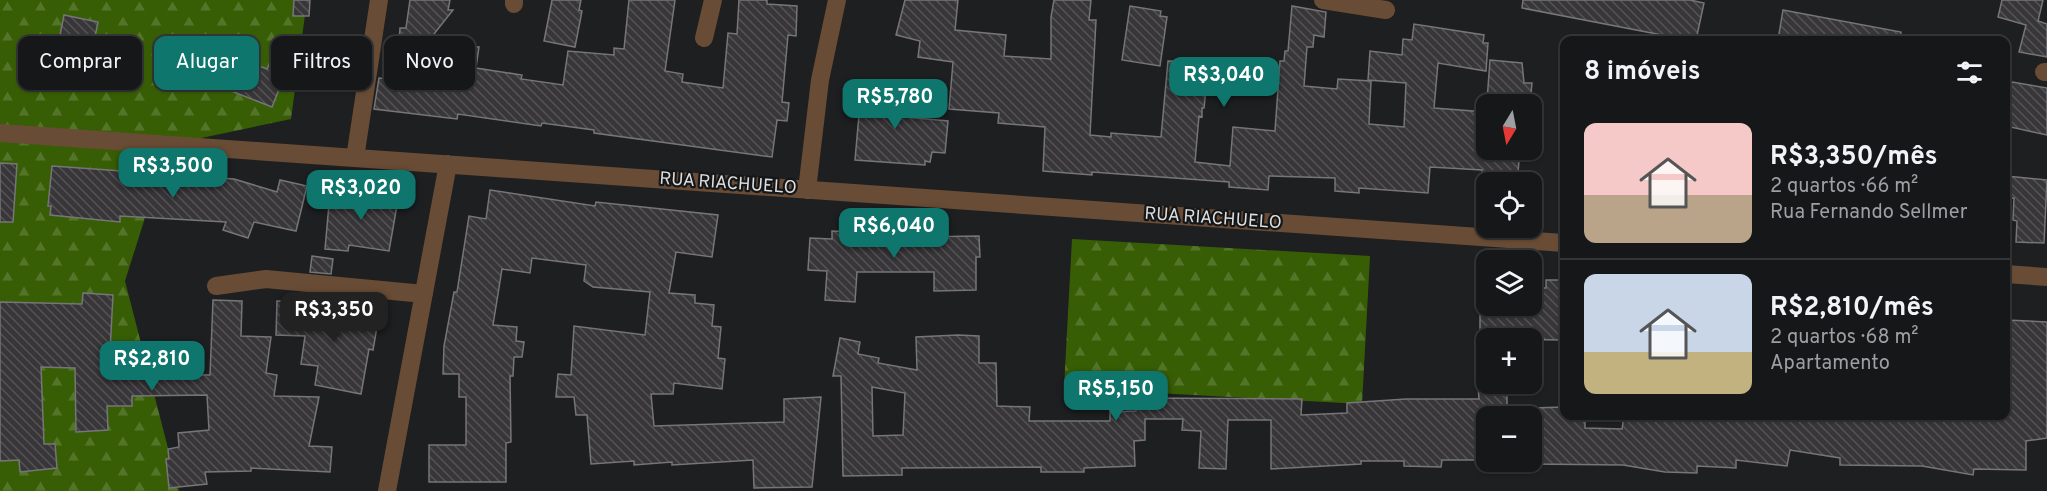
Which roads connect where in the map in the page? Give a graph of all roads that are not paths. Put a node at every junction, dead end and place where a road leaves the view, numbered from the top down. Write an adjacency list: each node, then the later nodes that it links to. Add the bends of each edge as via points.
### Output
1 (379, 0): 8 (street)
2 (713, 0): 6 (street)
3 (837, 0): 10 (street, via 820,80)
4 (1323, 0): 5 (street)
5 (1386, 10)
6 (704, 38)
7 (0, 133): 8 (street, RUA RIACHUELO)
8 (355, 158): 9 (street, RUA RIACHUELO)
9 (448, 164): 10 (street, RUA RIACHUELO); 15 (street)
10 (807, 190): 11 (street, RUA RIACHUELO)
11 (1560, 243)
12 (2010, 274): 13 (street)
13 (2047, 277)
14 (216, 286): 15 (street, via 266,279)
15 (424, 294): 16 (street)
16 (387, 491)

